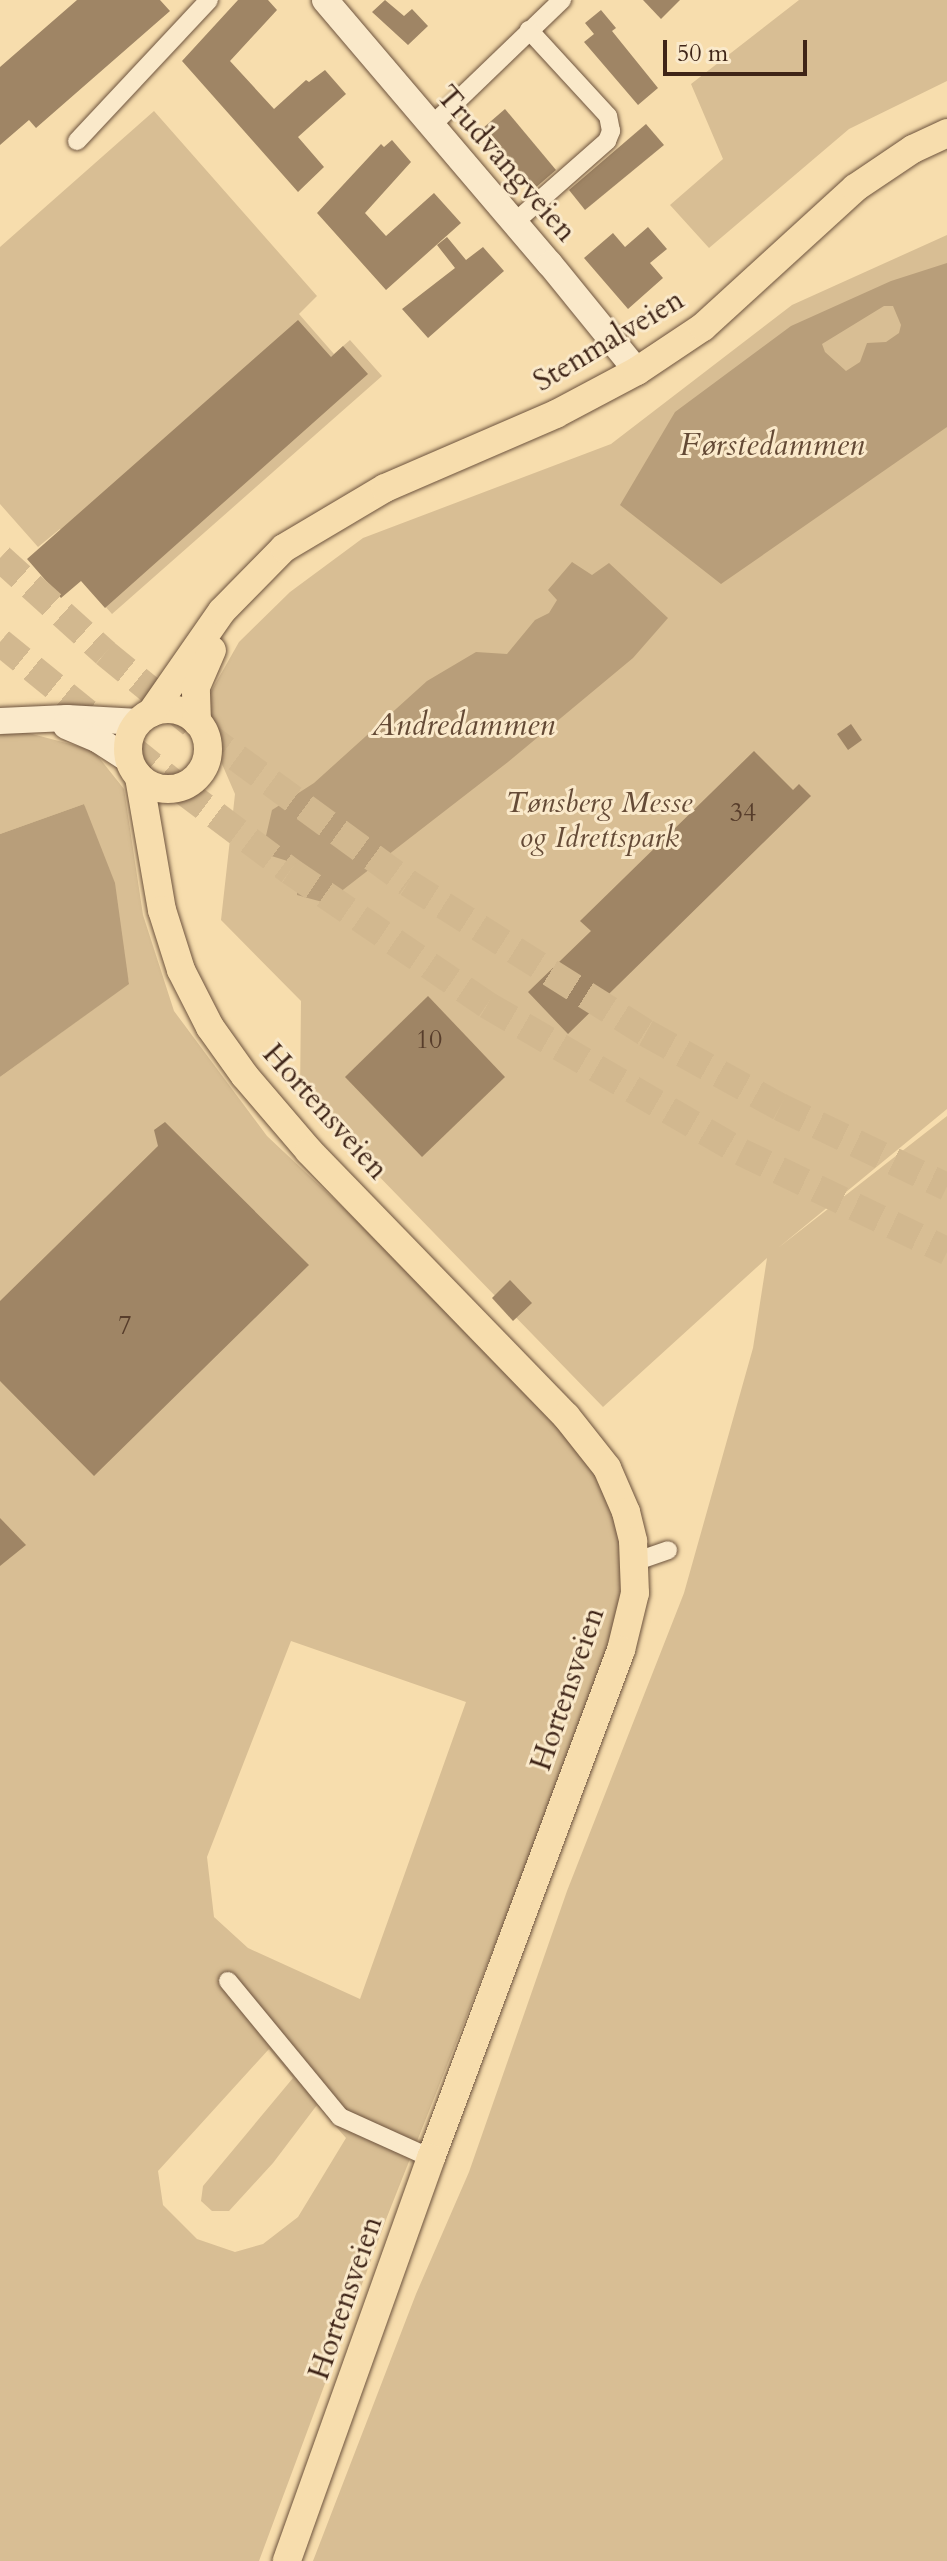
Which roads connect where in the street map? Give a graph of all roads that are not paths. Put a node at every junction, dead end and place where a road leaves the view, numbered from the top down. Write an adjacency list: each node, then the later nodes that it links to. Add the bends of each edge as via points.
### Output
1 (209, 0): 7 (street)
2 (325, 0): 5 (main road, Trudvangveien)
3 (562, 0): 4 (street)
4 (529, 30): 5 (street); 8 (street, via 608,116 611,131 607,141)
5 (431, 126): 8 (main road, Trudvangveien)
6 (947, 133): 9 (main road, Stenmalveien, via 855,188 703,327)
7 (77, 141)
8 (515, 222): 9 (main road, Trudvangveien)
9 (637, 371): 10 (main road, Stenmalveien, via 556,414 385,488)
10 (315, 532): 11 (main road, Stenmalveien, via 284,548 258,571 222,611); 14 (main road, Stenmalveien, via 252,596 209,655 196,687)
11 (145, 718): 12 (main road); 14 (main road, via 175,710); 15 (main road, Stenmalveien, via 130,736)
12 (43, 720): 13 (main road); 15 (main road, via 97,739)
13 (0, 721)
14 (197, 722): 16 (main road, Stenmalveien, via 205,733 207,758 194,780)
15 (134, 769): 16 (main road, via 160,789); 17 (main road, Hortensveien)
16 (183, 787): 17 (main road, Hortensveien, via 170,809)
17 (155, 862): 19 (main road, Hortensveien, via 174,950 218,1039 309,1151 566,1416 607,1468 626,1512)
18 (668, 1550): 19 (street)
19 (634, 1562): 21 (main road, Hortensveien, via 635,1593 621,1650)
20 (228, 1981): 21 (street, via 340,2117)
21 (431, 2158): 22 (main road, Hortensveien)
22 (287, 2561)

